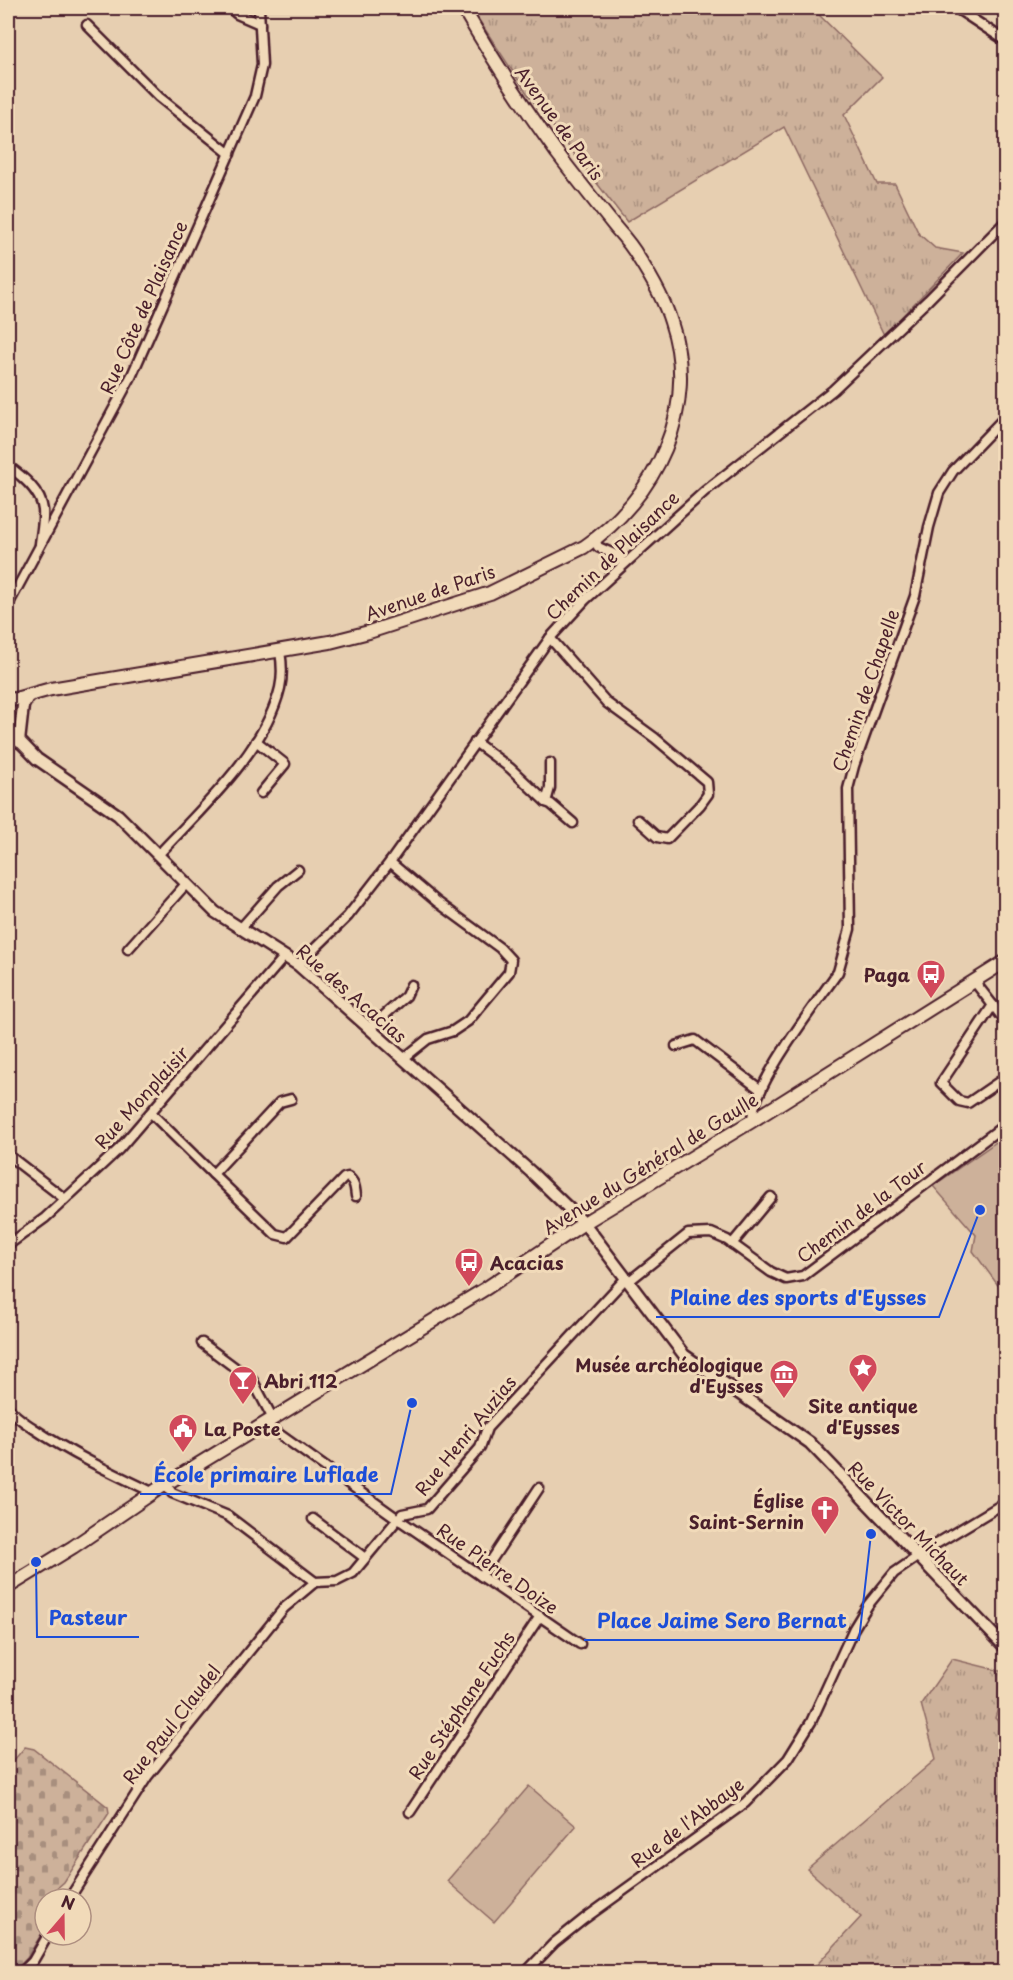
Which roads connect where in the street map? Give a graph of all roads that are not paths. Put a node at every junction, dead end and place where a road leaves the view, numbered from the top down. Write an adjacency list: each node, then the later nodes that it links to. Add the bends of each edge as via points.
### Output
1 (230, 8): 5 (street)
2 (259, 8): 5 (street, Rue Côte de Plaisance)
3 (463, 8): 12 (main road, Avenue de Paris, via 498,69 637,255 671,322 679,390 664,453 648,485 625,513)
4 (957, 8): 7 (street)
5 (260, 24): 8 (street, Rue Côte de Plaisance, via 262,65 255,96)
6 (87, 26): 8 (street, via 159,98)
7 (1005, 41)
8 (230, 154): 13 (street, Rue Côte de Plaisance, via 132,375)
9 (1005, 221): 14 (street, Chemin de Plaisance, via 833,390 705,491)
10 (1005, 416): 46 (street, Chemin de Chapelle, via 953,471 939,493 915,596 848,789 850,929 845,952 838,972)
11 (8, 466): 13 (street, via 36,491 43,510)
12 (595, 539): 14 (street, via 598,547); 17 (main road, Avenue de Paris, via 490,594 369,632)
13 (39, 549): 15 (street, Rue Côte de Plaisance)
14 (624, 563): 16 (street, Chemin de Plaisance)
15 (8, 605)
16 (550, 638): 23 (street, Chemin de Plaisance); 27 (street, via 607,703 707,782 704,800 667,839 657,837)
17 (280, 651): 18 (main road, Avenue de Paris); 21 (street, via 280,688)
18 (29, 695): 19 (main road, Avenue de Paris); 22 (street, via 22,706)
19 (8, 701)
20 (8, 729): 22 (street, Rue des Acacias)
21 (256, 741): 25 (street, via 285,764); 29 (street, via 230,776)
22 (19, 742): 29 (street, Rue des Acacias, via 118,815)
23 (475, 742): 26 (street); 30 (street, Chemin de Plaisance)
24 (550, 763): 26 (street)
25 (261, 793)
26 (546, 802): 28 (street)
27 (638, 820)
28 (573, 823)
29 (158, 855): 32 (street, Rue des Acacias)
30 (390, 862): 37 (street, Chemin de Plaisance, via 348,916); 44 (street, via 511,960 508,972 468,1021 428,1039)
31 (298, 870): 33 (street, via 278,886)
32 (186, 884): 33 (street, Rue des Acacias, via 214,912); 34 (street)
33 (241, 928): 35 (street, Rue des Acacias)
34 (128, 949)
35 (285, 956): 37 (street, Rue des Acacias); 48 (street, Rue Monplaisir)
36 (1005, 962): 38 (main road, Avenue du Général de Gaulle)
37 (298, 965): 42 (street, Rue des Acacias)
38 (974, 981): 40 (street); 49 (main road, Avenue du Général de Gaulle)
39 (411, 985): 42 (street, via 406,996)
40 (993, 1005): 41 (street); 45 (street, via 941,1083 959,1101 968,1104)
41 (1005, 1022)
42 (369, 1029): 44 (street, Rue des Acacias)
43 (676, 1046): 46 (street, via 694,1040)
44 (403, 1059): 56 (street, Rue des Acacias)
45 (1005, 1077)
46 (761, 1090): 49 (street, Chemin de Chapelle)
47 (291, 1100): 52 (street, via 280,1102)
48 (151, 1113): 52 (street); 55 (street, Rue Monplaisir)
49 (752, 1121): 56 (main road, Avenue du Général de Gaulle)
50 (1005, 1124): 57 (street, Chemin de la Tour, via 803,1276 786,1279)
51 (8, 1155): 55 (street)
52 (213, 1174): 53 (street, via 275,1234 287,1237 344,1178 352,1180)
53 (356, 1196)
54 (771, 1197): 57 (street)
55 (65, 1199): 58 (street, Rue Monplaisir)
56 (584, 1223): 59 (street, Rue Victor Michaut); 62 (main road, Avenue du Général de Gaulle, via 485,1289)
57 (732, 1244): 59 (street, Chemin de la Tour, via 711,1233 688,1234)
58 (8, 1245)
59 (627, 1280): 68 (street, Rue Henri Auzias, via 487,1428 480,1448 427,1509 402,1514); 69 (street, Rue Victor Michaut, via 684,1355 810,1443)
60 (202, 1343): 62 (street, via 253,1381)
61 (8, 1407): 65 (street, via 44,1435)
62 (269, 1421): 63 (main road, Avenue du Général de Gaulle); 68 (street, Rue Pierre Doize)
63 (166, 1484): 65 (main road, Avenue du Général de Gaulle); 72 (street, via 172,1493 228,1516)
64 (539, 1488): 71 (street)
65 (152, 1494): 73 (main road, Avenue du Général de Gaulle)
66 (1005, 1502): 69 (street, Rue de l'Abbaye)
67 (313, 1519): 70 (street)
68 (398, 1519): 70 (street); 71 (street, Rue Pierre Doize)
69 (918, 1556): 76 (street, Rue Victor Michaut); 81 (street, Rue de l'Abbaye, via 894,1573 868,1605 812,1722 788,1759 745,1803 584,1919)
70 (365, 1558): 72 (street, via 353,1573 337,1581)
71 (481, 1576): 74 (street, Rue Pierre Doize)
72 (315, 1582): 78 (street, Rue Paul Claudel, via 284,1608 147,1777)
73 (8, 1587)
74 (540, 1616): 75 (street, Rue Pierre Doize); 77 (street, Rue Stéphane Fuchs)
75 (580, 1644)
76 (1005, 1648)
77 (410, 1812)
78 (77, 1887)
79 (41, 1947): 80 (street)
80 (22, 1972)
81 (526, 1972)

